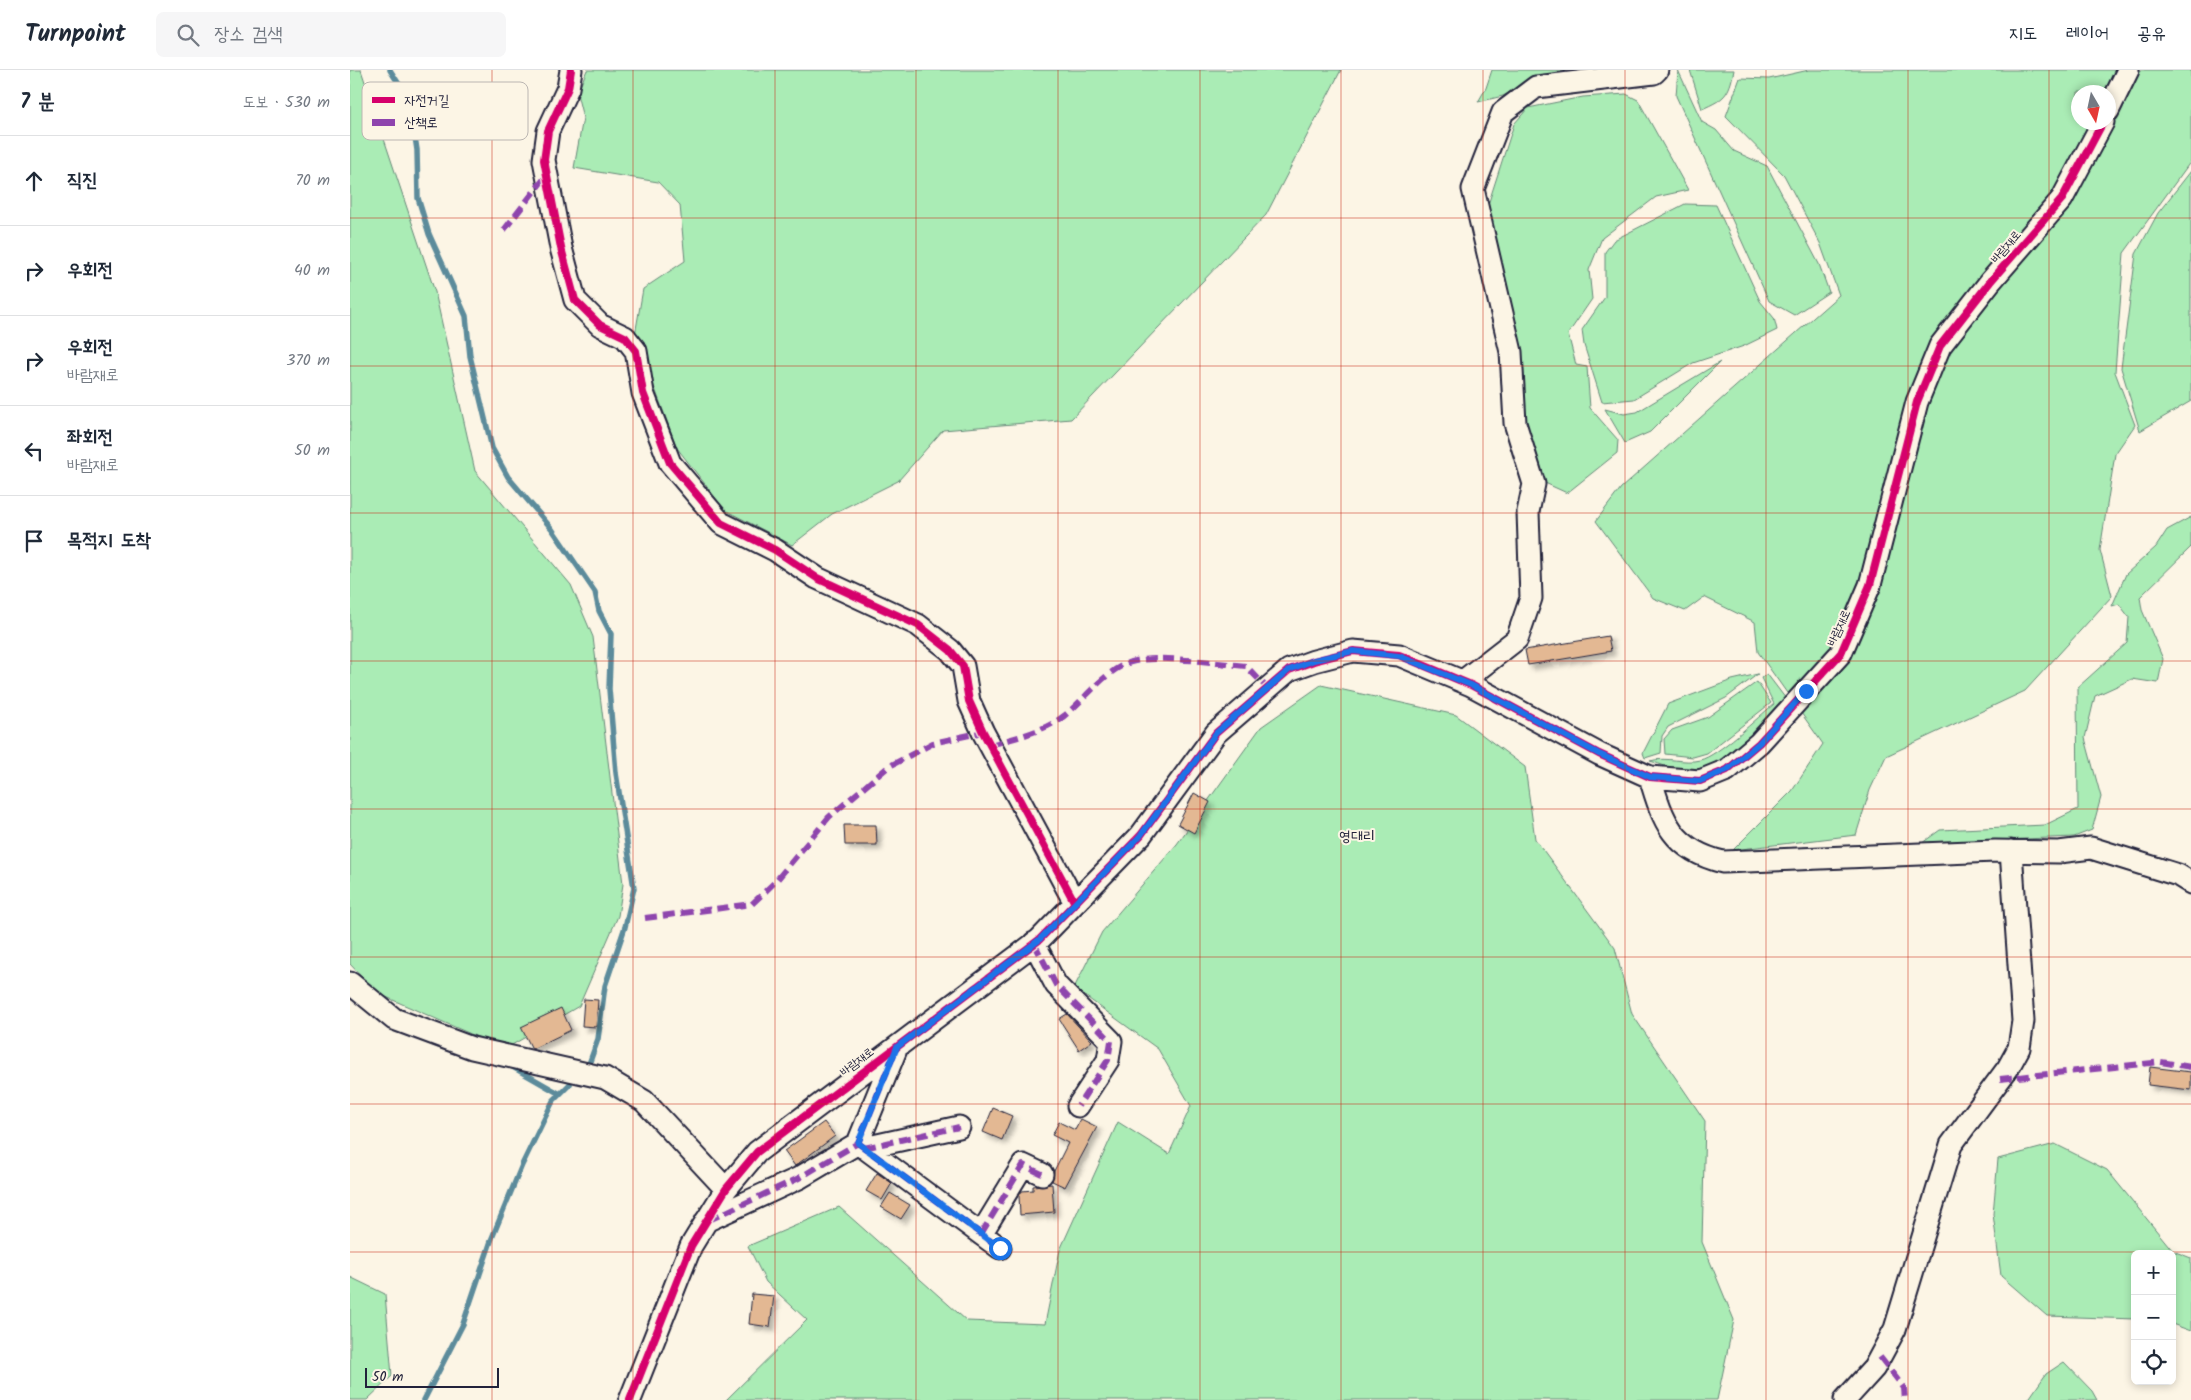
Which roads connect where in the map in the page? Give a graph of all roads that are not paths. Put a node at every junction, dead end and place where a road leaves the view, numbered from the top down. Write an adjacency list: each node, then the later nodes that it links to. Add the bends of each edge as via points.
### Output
1 (571, 70): 10 (street, via 568,88 548,131 544,160 561,248 575,300 600,325 625,337 636,351 643,393 670,463 721,523 775,550 817,578 918,625 950,650 963,666 969,701 978,722)
2 (1656, 70): 6 (street, via 1654,73 1536,88 1503,112 1473,189 1511,352 1515,424 1534,484 1528,512 1531,598 1517,638)
3 (2128, 70): 4 (street)
4 (2116, 95)
5 (2099, 130): 7 (street, 바람재로, via 2062,200 1990,282 1940,346 1917,402 1870,585 1841,652 1759,743 1727,770 1700,781)
6 (1463, 681): 7 (street, 바람재로, via 1599,754); 10 (street, 바람재로, via 1399,656 1353,651 1289,670 1216,733 1141,835)
7 (1650, 777): 8 (street, via 1661,815 1688,850 1723,862)
8 (2010, 851): 9 (street, via 2059,852 2091,848 2178,875); 23 (street, via 2023,1021 2019,1048 1951,1145 1895,1329 1874,1368)
9 (2191, 883)
10 (1075, 903): 11 (street, 바람재로)
11 (1034, 943): 13 (street, 바람재로); 14 (street, via 1056,984 1111,1041 1108,1060)
12 (350, 983): 18 (street, via 394,1019 472,1048 605,1078 644,1101)
13 (897, 1047): 16 (street); 18 (street, 바람재로, via 757,1152)
14 (1078, 1106)
15 (959, 1127): 16 (street)
16 (861, 1146): 19 (street); 20 (street)
17 (1042, 1174): 20 (street, via 1022,1165)
18 (726, 1189): 19 (street, 바람재로)
19 (706, 1221): 22 (street, 바람재로, via 691,1246)
20 (981, 1234): 21 (street)
21 (1000, 1248)
22 (630, 1400)
23 (1845, 1400)

